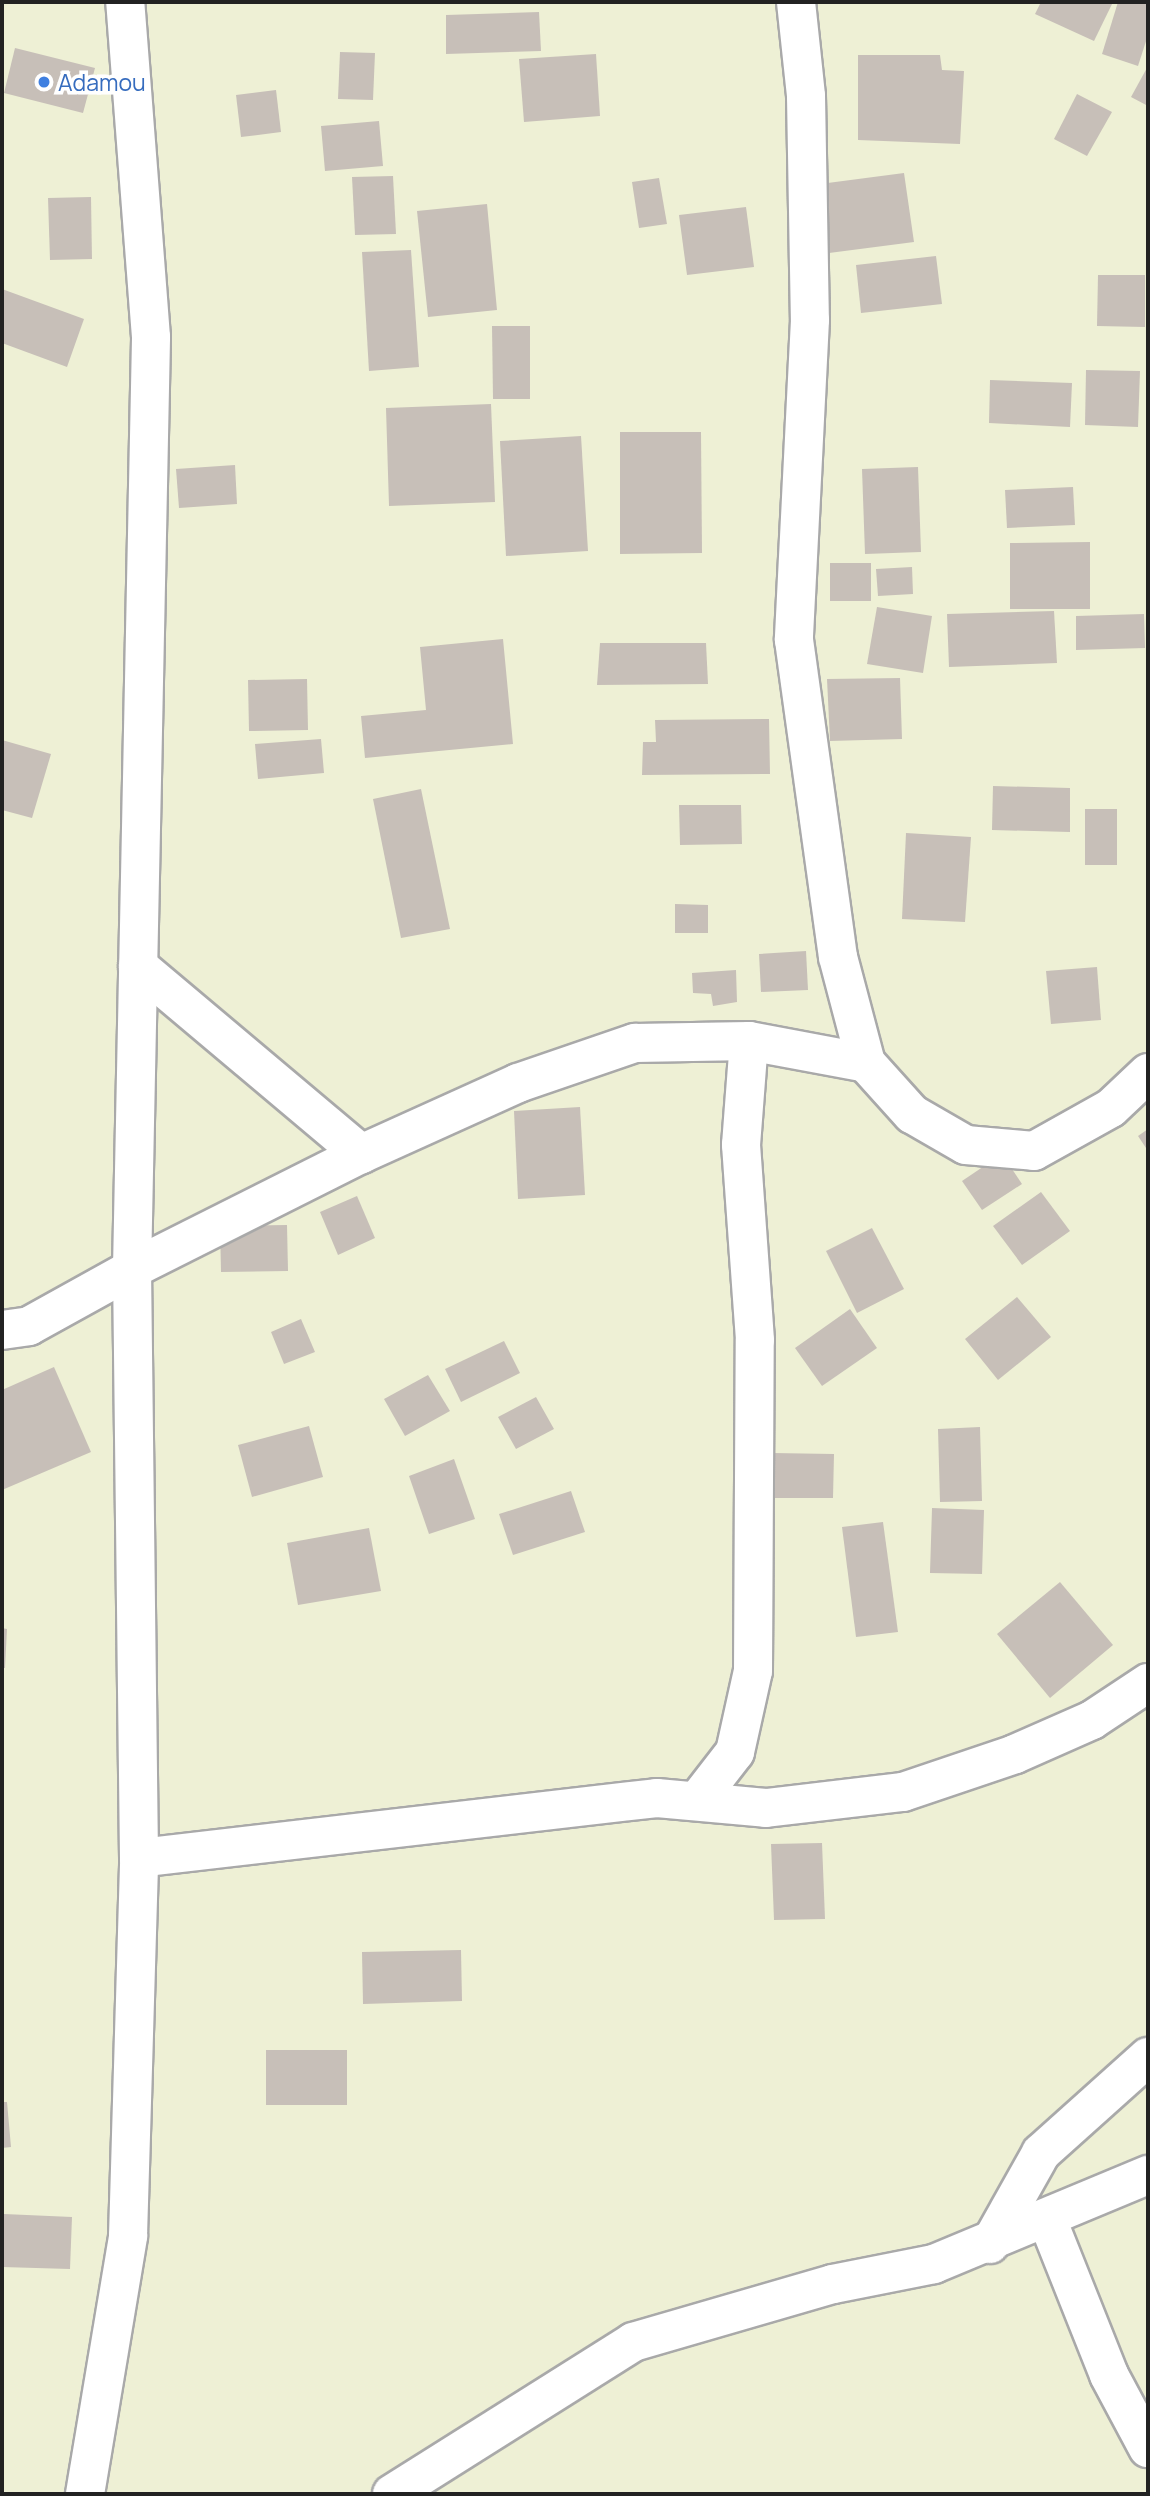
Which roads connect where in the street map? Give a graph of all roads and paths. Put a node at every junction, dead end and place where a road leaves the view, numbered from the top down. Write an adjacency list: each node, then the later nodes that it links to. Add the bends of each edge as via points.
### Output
1 (125, 2): 3 (street, via 151,337)
2 (796, 2): 5 (street, via 806,96 810,320 794,640 838,957)
3 (138, 966): 7 (street); 8 (street)
4 (749, 1041): 5 (street); 7 (street, via 635,1044 518,1083); 11 (street, via 741,1145 755,1340 753,1671 735,1752)
5 (866, 1063): 6 (street, via 912,1114 966,1145 1034,1151 1111,1108)
6 (1148, 1073)
7 (361, 1154): 8 (street)
8 (132, 1269): 9 (street, via 29,1326); 12 (street)
9 (2, 1330)
10 (1148, 1682): 11 (street, via 1092,1720 1016,1754 903,1793 766,1808)
11 (697, 1801): 12 (street, via 657,1798)
12 (139, 1858): 18 (street, via 128,2236)
13 (1148, 2057): 16 (street, via 1041,2153)
14 (1148, 2175): 15 (street)
15 (1047, 2219): 16 (street); 17 (street, via 1089,2330)
16 (990, 2244): 19 (street, via 933,2264 821,2287 633,2342)
17 (1148, 2448)
18 (85, 2494)
19 (392, 2494)

